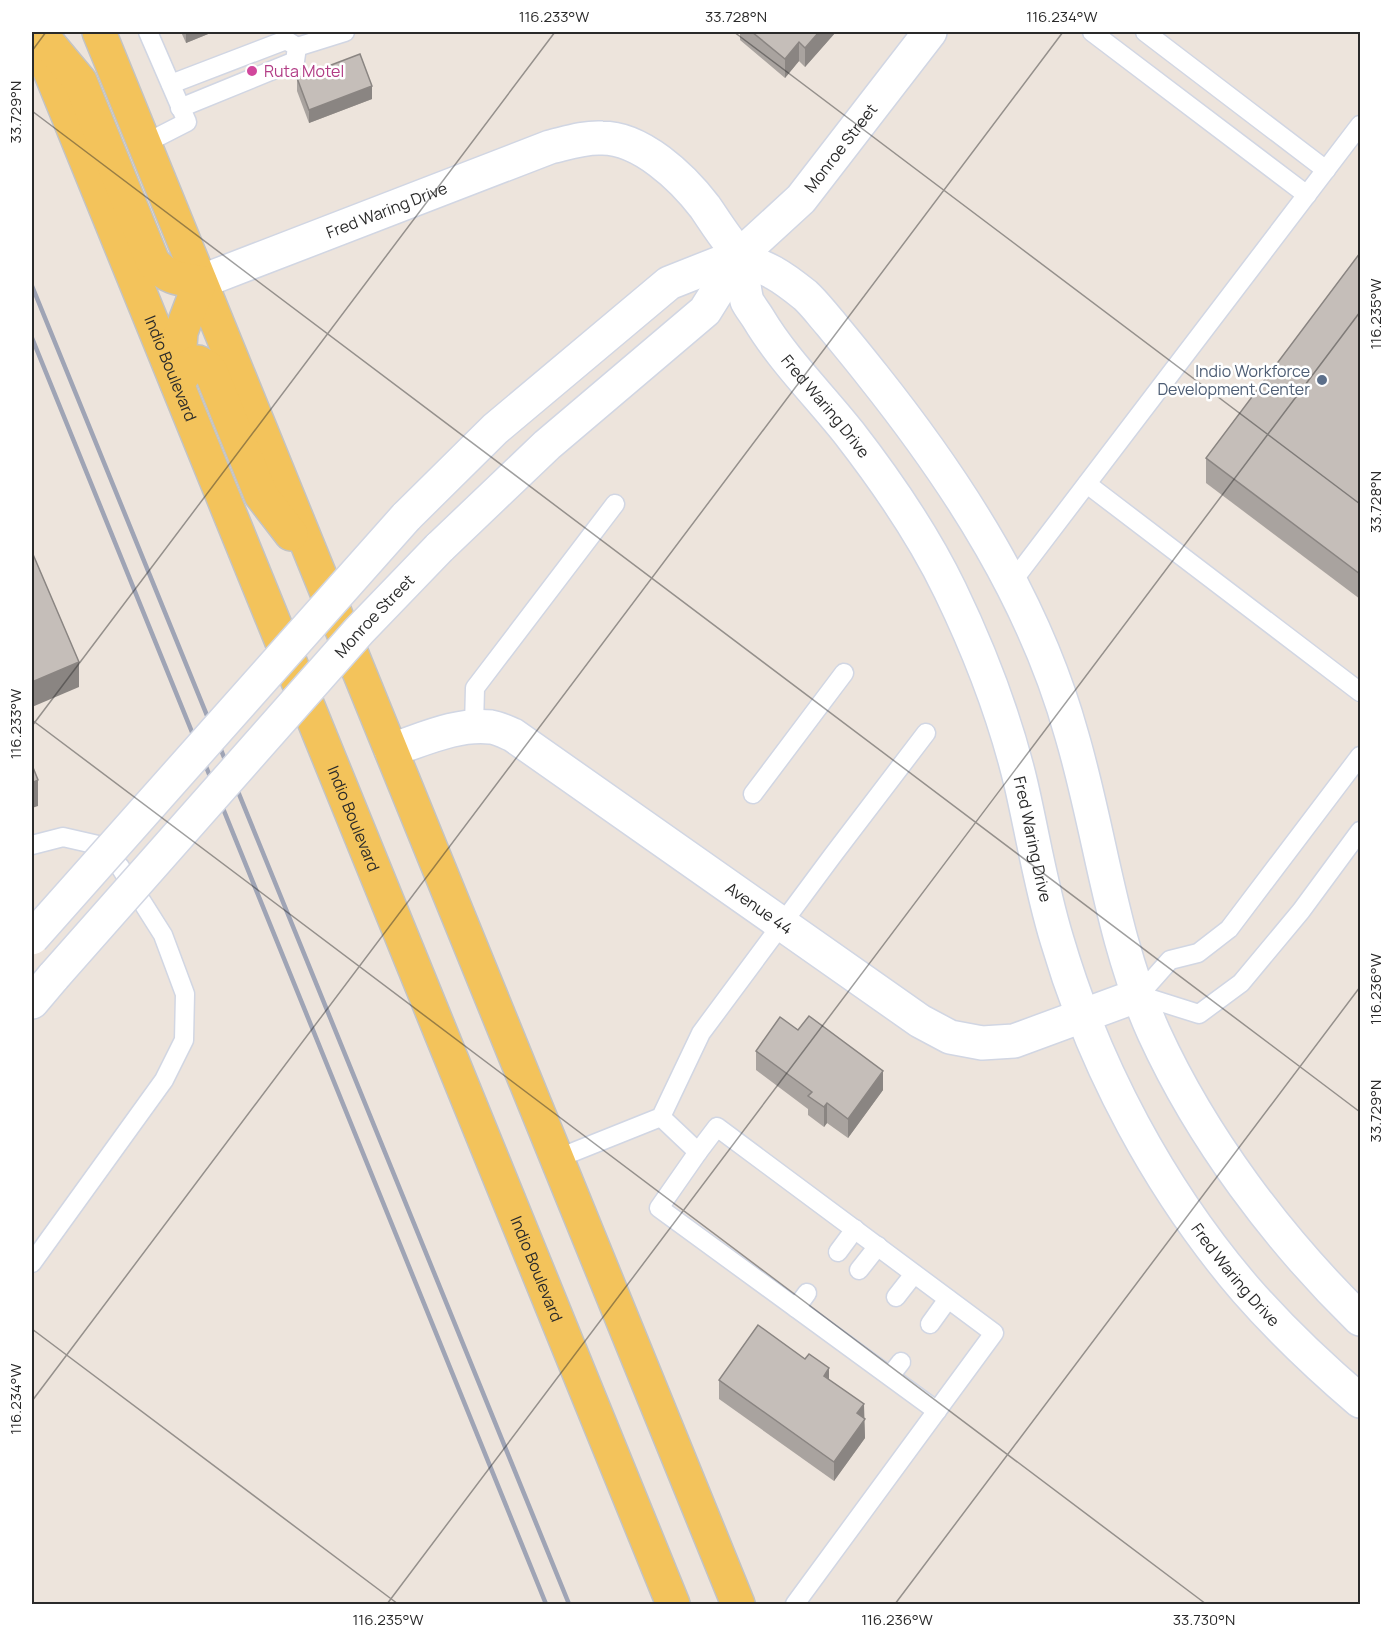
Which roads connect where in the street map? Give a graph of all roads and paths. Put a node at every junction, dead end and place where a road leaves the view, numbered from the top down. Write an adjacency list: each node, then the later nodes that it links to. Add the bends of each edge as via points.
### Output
1 (34, 32): 18 (main road, Indio Boulevard)
2 (39, 32): 17 (main road, via 80,81 153,262 173,278)
3 (99, 32): 13 (main road)
4 (148, 32): 10 (lane)
5 (345, 32): 9 (lane)
6 (930, 32): 16 (main road, Monroe Street, via 801,199)
7 (1092, 32): 15 (lane)
8 (1145, 32): 14 (lane)
9 (297, 47): 10 (lane, via 286,40); 11 (lane, via 295,61)
10 (171, 84): 11 (lane)
11 (180, 108): 13 (lane, via 186,122)
12 (1360, 124): 14 (lane)
13 (144, 144): 17 (main road)
14 (1326, 170): 15 (lane)
15 (1307, 195): 19 (lane)
16 (740, 255): 17 (main road, Fred Waring Drive, via 695,195 664,164 636,147 605,137 550,147); 22 (main road, Fred Waring Drive, via 808,297 851,348 907,418); 33 (main road, Monroe Street, bridge, via 669,283 495,429 406,517); 35 (main road, Monroe Street, bridge, via 705,311 547,445 358,631); 36 (main road, Fred Waring Drive, via 747,301 770,338 891,491 924,542 977,649 1010,741 1043,891)
17 (200, 282): 18 (main road, via 181,332); 21 (main road)
18 (177, 383): 21 (main road, via 198,362 211,372 261,495); 54 (main road, Indio Boulevard)
19 (1087, 484): 22 (lane); 24 (lane)
20 (615, 504): 25 (lane, via 475,688)
21 (315, 563): 27 (main road)
22 (1012, 582): 34 (main road, Fred Waring Drive, via 1047,661 1072,735 1120,937)
23 (844, 673): 29 (lane)
24 (1360, 692)
25 (474, 726): 27 (main road, Avenue 44); 32 (main road, Avenue 44, via 493,727 513,735)
26 (926, 733): 32 (lane)
27 (391, 750): 39 (main road)
28 (1360, 756): 34 (lane, via 1229,929 1198,953 1170,960)
29 (753, 794)
30 (1360, 831): 34 (lane, via 1241,983 1199,1014)
31 (32, 845): 43 (lane, via 63,837 98,845 120,867 163,935 185,994 184,1040 164,1080)
32 (782, 924): 36 (main road, Avenue 44, via 920,1021 951,1037 982,1043 1014,1041); 37 (lane, via 701,1033)
33 (32, 938)
34 (1138, 995): 36 (main road, Avenue 44); 48 (main road, Fred Waring Drive, via 1174,1073 1246,1186 1294,1248)
35 (32, 1002)
36 (1083, 1015): 52 (main road, Fred Waring Drive, via 1116,1091 1180,1203 1245,1288 1316,1362)
37 (661, 1117): 38 (lane); 39 (lane)
38 (698, 1152): 40 (lane, via 717,1127); 51 (lane, via 659,1208 801,1300 861,1345)
39 (556, 1159): 55 (main road)
40 (855, 1229): 41 (lane); 42 (lane)
41 (878, 1246): 44 (lane); 45 (lane)
42 (838, 1252)
43 (32, 1263)
44 (859, 1270)
45 (914, 1274): 46 (lane); 47 (lane)
46 (897, 1297)
47 (948, 1299): 49 (lane); 53 (lane, via 994,1333)
48 (1360, 1319)
49 (930, 1324)
50 (901, 1362): 51 (lane)
51 (890, 1376): 53 (lane)
52 (1360, 1401)
53 (937, 1411): 56 (lane)
54 (674, 1605)
55 (738, 1605)
56 (795, 1605)

